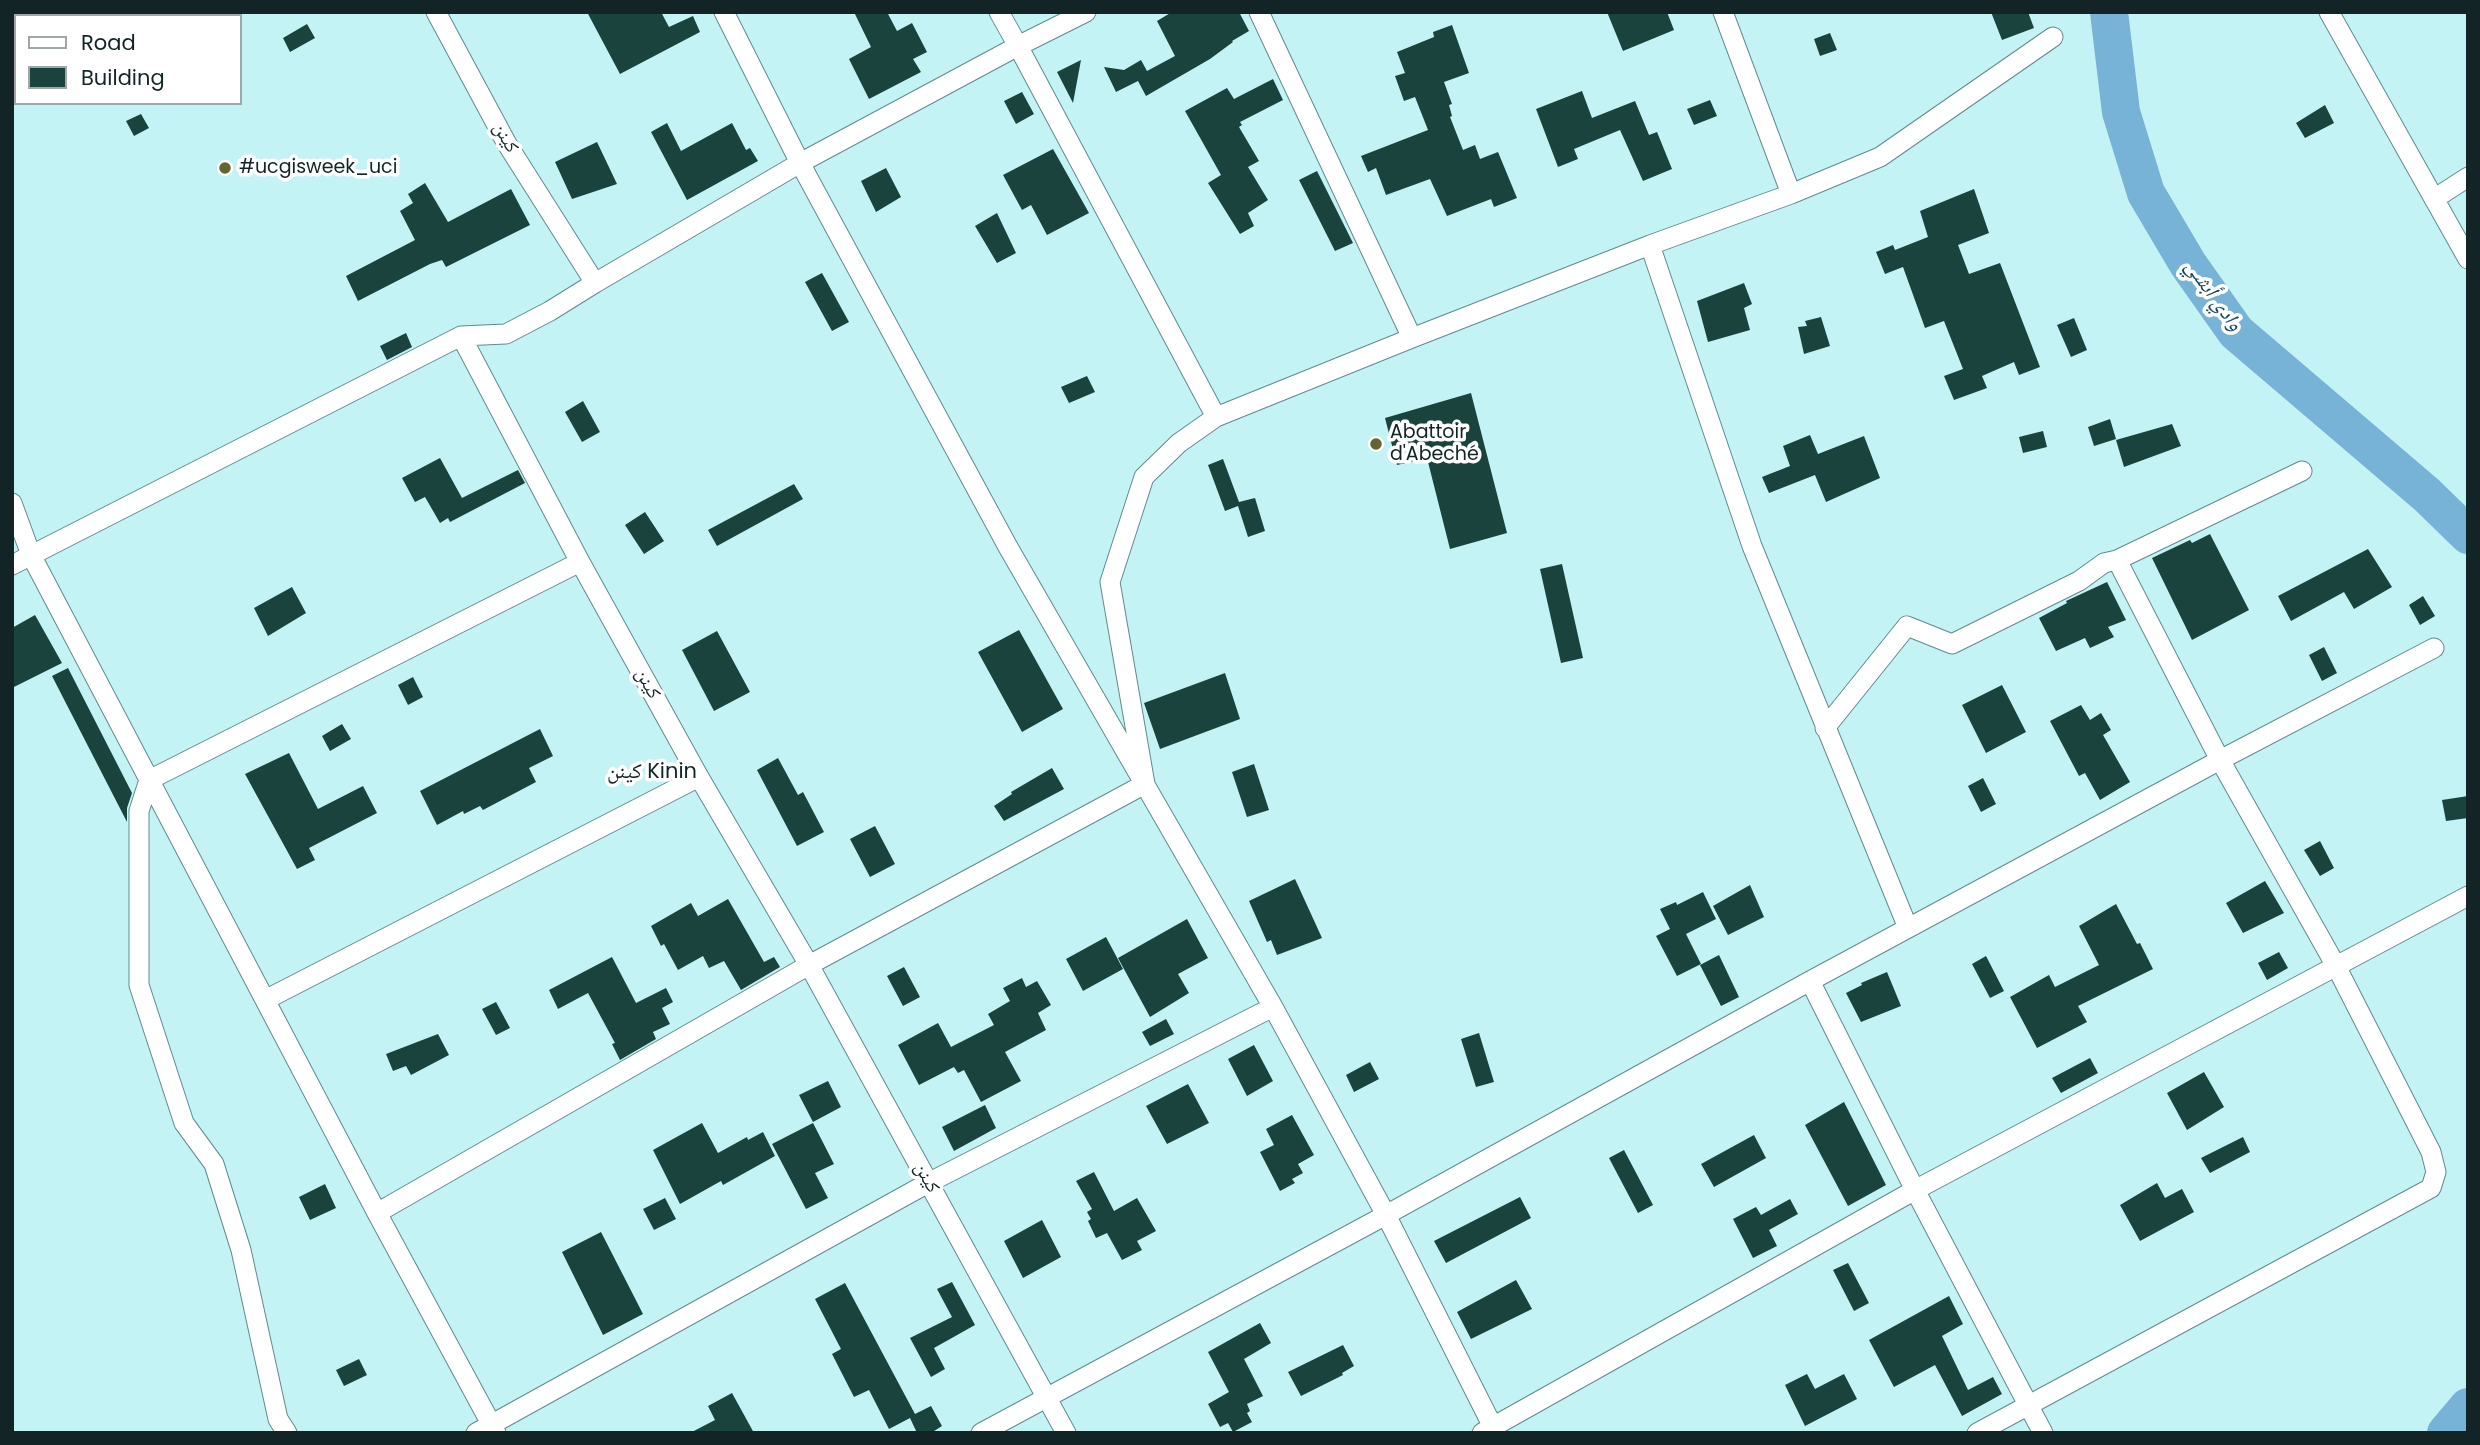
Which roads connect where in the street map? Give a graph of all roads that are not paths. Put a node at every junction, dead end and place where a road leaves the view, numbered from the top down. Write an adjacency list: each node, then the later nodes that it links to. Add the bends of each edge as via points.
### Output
1 (436, 12): 16 (street, كينن, via 507,144)
2 (724, 12): 10 (street)
3 (999, 12): 9 (street)
4 (1086, 12): 9 (street)
5 (1259, 12): 18 (street)
6 (1723, 12): 12 (street)
7 (2329, 12): 13 (street)
8 (2053, 37): 12 (street, via 1880,157)
9 (1018, 46): 10 (street); 19 (street)
10 (800, 163): 16 (street); 31 (street, via 1008,547)
11 (2468, 177): 13 (street)
12 (1791, 194): 14 (street)
13 (2434, 199): 15 (street)
14 (1650, 245): 18 (street); 27 (street, via 1752,546)
15 (2468, 259)
16 (595, 283): 17 (street, via 506,334)
17 (461, 336): 22 (street); 24 (street, كينن)
18 (1412, 338): 19 (street)
19 (1216, 417): 31 (street, via 1178,443 1144,478 1110,582)
20 (2302, 471): 23 (street)
21 (12, 503): 22 (street)
22 (31, 555): 25 (street); 30 (street)
23 (2117, 559): 27 (street, via 1952,644 1908,626); 28 (street)
24 (580, 562): 29 (street, كينن); 30 (street)
25 (12, 565)
26 (2434, 648): 28 (street)
27 (1825, 728): 33 (street)
28 (2220, 760): 33 (street); 35 (street)
29 (699, 777): 34 (street, كينن); 37 (street)
30 (149, 780): 37 (street); 47 (street, via 139,811 139,985 184,1123 214,1164 242,1250 278,1419)
31 (1144, 784): 34 (street); 38 (street)
32 (2468, 897): 35 (street)
33 (1908, 928): 36 (street)
34 (809, 965): 39 (street, كينن); 41 (street)
35 (2336, 966): 40 (street); 44 (street, via 2431,1152 2437,1172 2431,1188)
36 (1811, 981): 40 (street); 42 (street)
37 (265, 1000): 41 (street)
38 (1273, 1007): 39 (street); 42 (street)
39 (929, 1183): 43 (street, كينن); 45 (street)
40 (1915, 1191): 44 (street); 46 (street)
41 (377, 1213): 45 (street)
42 (1386, 1216): 43 (street); 46 (street)
43 (1046, 1398): 48 (street); 49 (street, كينن)
44 (2028, 1405): 50 (street); 51 (street)
45 (487, 1429)
46 (1490, 1431)
47 (287, 1433)
48 (981, 1433)
49 (1066, 1433)
50 (1977, 1433)
51 (2043, 1433)

